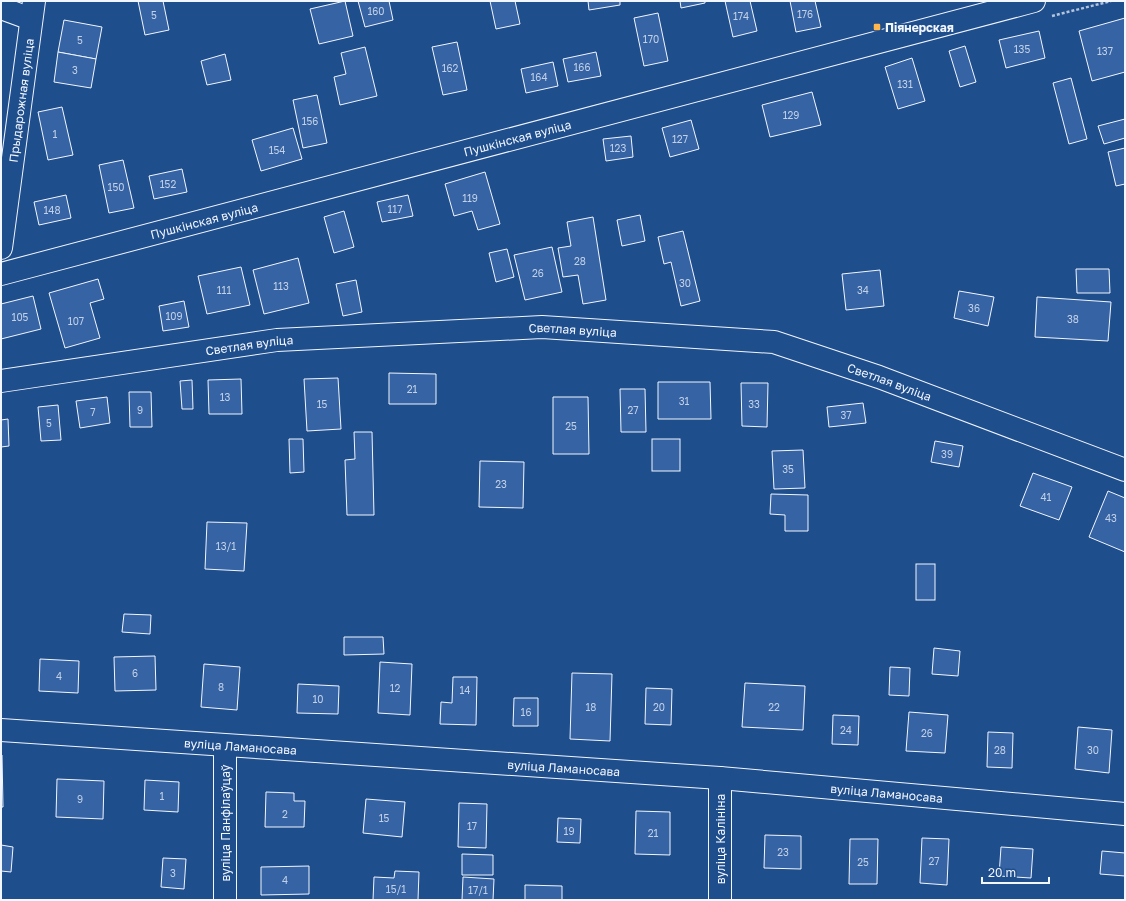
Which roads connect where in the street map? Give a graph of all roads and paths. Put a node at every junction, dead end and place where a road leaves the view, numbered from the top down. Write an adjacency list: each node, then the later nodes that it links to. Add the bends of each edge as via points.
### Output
1 (1034, 1): 5 (street, Пушкінская вуліца)
2 (1, 8): 3 (street)
3 (32, 10): 4 (street, Прыдарожная вуліца)
4 (1, 248)
5 (1, 274)
6 (1, 381): 7 (street, Светлая вуліца, via 277,340 542,327 774,342 879,377)
7 (1125, 470)
8 (1, 730): 9 (street, вуліца Ламаносава)
9 (225, 746): 10 (street, вуліца Ламаносава); 12 (street, вуліца Панфілаўцаў)
10 (720, 778): 11 (street, вуліца Ламаносава); 13 (street, вуліца Калініна)
11 (1125, 814)
12 (225, 900)
13 (720, 900)

